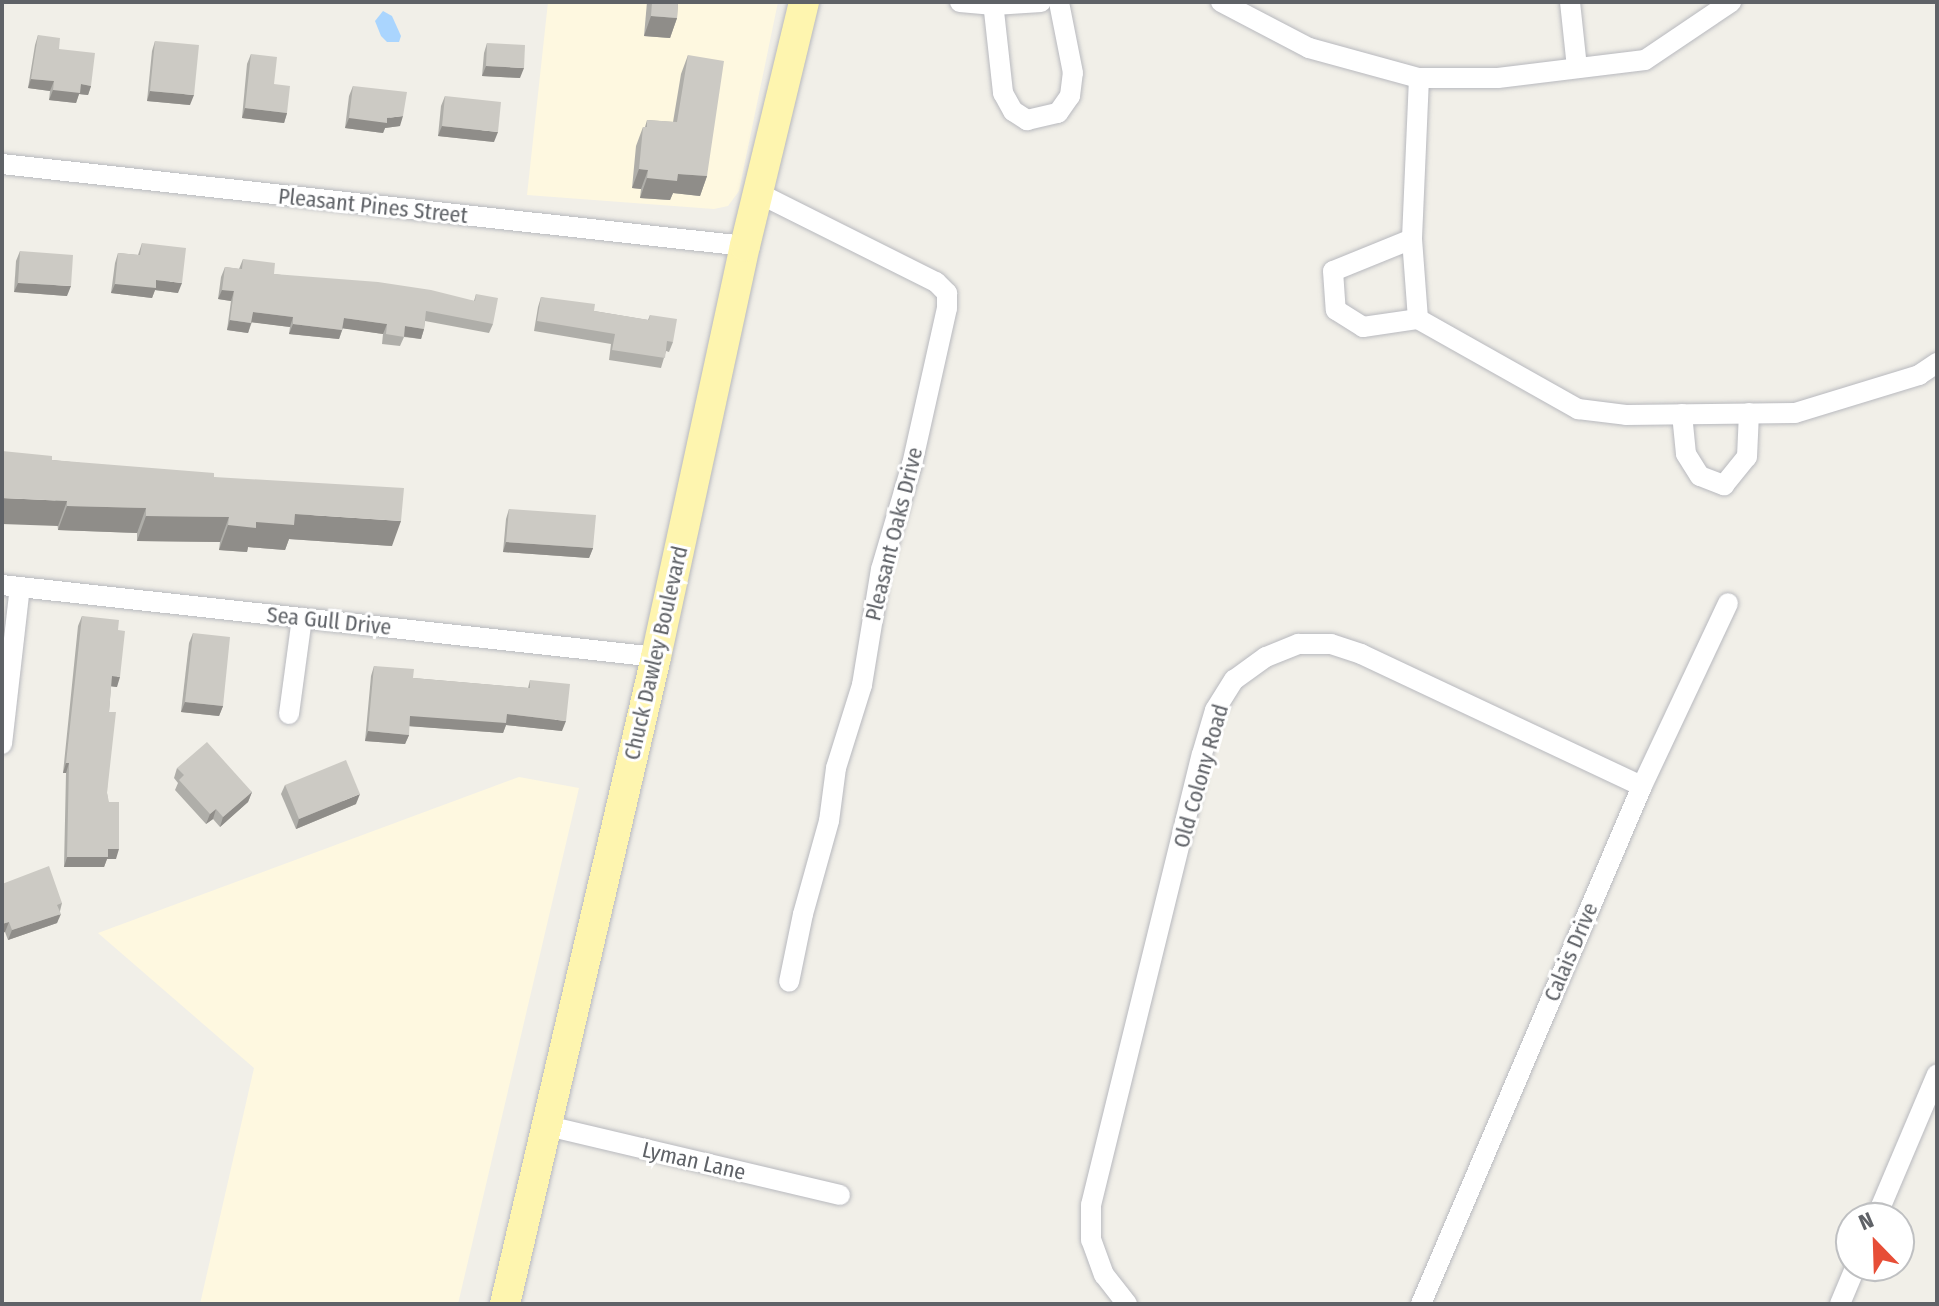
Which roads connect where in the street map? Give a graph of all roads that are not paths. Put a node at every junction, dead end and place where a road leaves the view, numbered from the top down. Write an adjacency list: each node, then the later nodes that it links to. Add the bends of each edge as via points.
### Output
1 (804, 2): 12 (main road, Chuck Dawley Boulevard)
2 (960, 2): 8 (street)
3 (1041, 2): 8 (street)
4 (1059, 2): 8 (street, via 1073,73 1070,96 1058,113 1027,120 1013,111 1003,93)
5 (1221, 2): 10 (street, via 1309,48)
6 (1570, 2): 9 (street)
7 (1731, 2): 9 (street, via 1645,60)
8 (993, 4)
9 (1577, 68): 10 (street, via 1498,78)
10 (1419, 78): 13 (street)
11 (2, 164): 14 (street, Pleasant Pines Street)
12 (758, 193): 14 (main road, Chuck Dawley Boulevard); 26 (street, Pleasant Oaks Drive, via 936,282 947,293 912,464 881,569 862,685 836,768 829,821)
13 (1412, 239): 15 (street); 15 (street, via 1333,271 1336,310 1363,327)
14 (745, 246): 22 (main road, Chuck Dawley Boulevard)
15 (1418, 319): 18 (street, via 1578,409)
16 (1937, 363): 17 (street, via 1919,375 1795,413)
17 (1749, 413): 18 (street); 18 (street, via 1747,457 1724,485 1700,476 1686,454)
18 (1682, 414)
19 (11, 586): 21 (street, Sea Gull Drive); 24 (street)
20 (1728, 603): 25 (street, Calais Drive)
21 (302, 618): 22 (street, Sea Gull Drive); 23 (street)
22 (656, 657): 28 (main road, Chuck Dawley Boulevard)
23 (289, 714)
24 (2, 744)
25 (1642, 786): 33 (street, Old Colony Road, via 1331,644 1298,644 1266,657 1234,680 1215,710 1202,754 1091,1205 1091,1240 1104,1275); 34 (street, Calais Drive)
26 (789, 982)
27 (1937, 1074): 30 (street)
28 (548, 1126): 29 (street, Lyman Lane); 32 (main road, Chuck Dawley Boulevard)
29 (840, 1195)
30 (1883, 1202)
31 (1849, 1282): 35 (street)
32 (505, 1304)
33 (1127, 1304)
34 (1421, 1304)
35 (1840, 1304)

